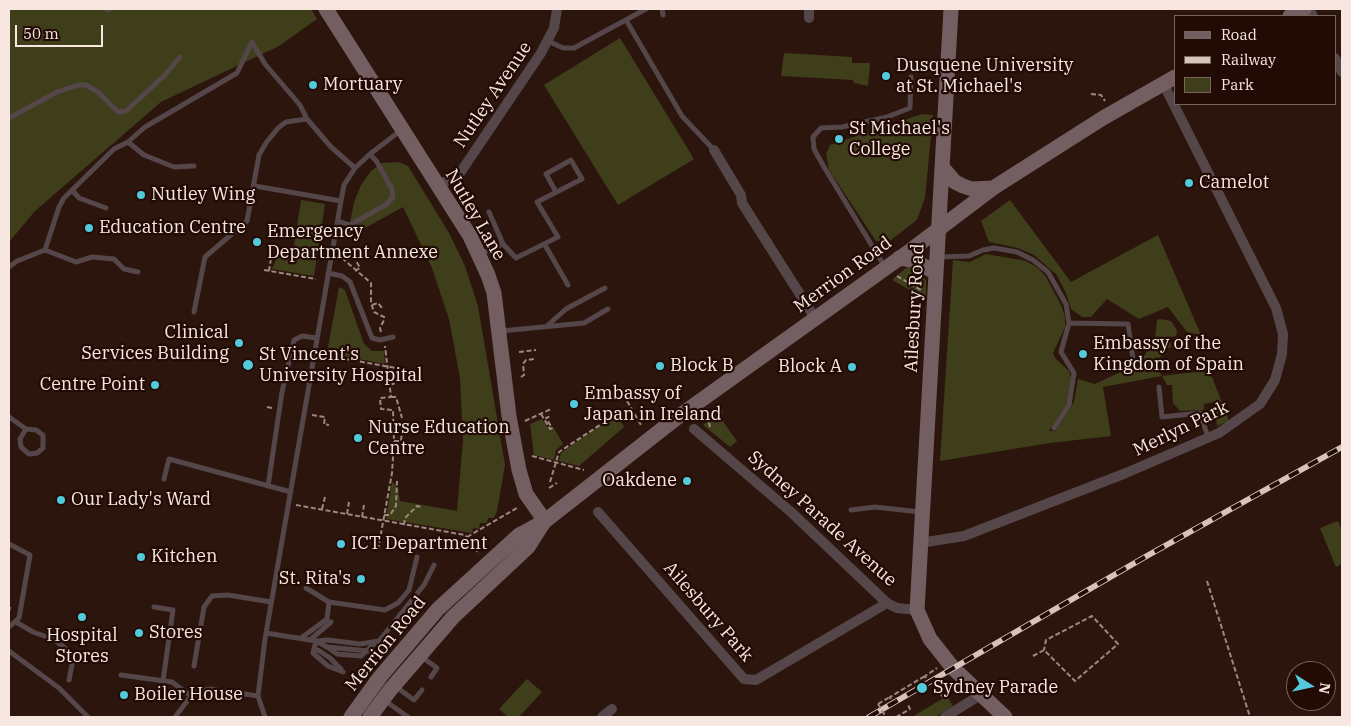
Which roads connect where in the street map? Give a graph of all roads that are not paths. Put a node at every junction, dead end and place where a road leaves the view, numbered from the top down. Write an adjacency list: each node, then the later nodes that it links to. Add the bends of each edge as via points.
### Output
1 (326, 9): 16 (main road, Nutley Lane)
2 (557, 9): 8 (street, Nutley Avenue)
3 (646, 9): 7 (lane)
4 (952, 9): 21 (main road, Ailesbury Road)
5 (1304, 9): 6 (main road)
6 (1292, 15)
7 (626, 20): 8 (lane, via 574,48 563,48); 18 (lane, via 682,116)
8 (548, 41): 24 (street, Nutley Avenue, via 460,173)
9 (180, 58): 14 (lane, via 126,111 118,112 98,92 86,85 78,85 57,92)
10 (1336, 60): 11 (street)
11 (1342, 72)
12 (911, 77): 40 (lane, via 910,108 887,117 821,128 813,137 814,149 824,168)
13 (1169, 80): 25 (main road, Merrion Road); 59 (street, Merlyn Park, via 1171,100 1276,308 1283,334 1282,354 1275,378 1260,404)
14 (9, 118)
15 (307, 119): 17 (lane, via 300,105 264,64 252,42 237,73 144,127); 22 (lane); 23 (lane, via 286,122 272,135 259,155)
16 (402, 131): 19 (lane); 24 (main road, Nutley Lane)
17 (128, 142): 20 (lane, via 144,155 174,167); 26 (lane, via 114,149)
18 (714, 150): 47 (street, via 741,195 742,203)
19 (370, 154): 22 (lane); 31 (lane, via 392,188 393,198 350,226)
20 (194, 166)
21 (942, 167): 25 (main road, via 963,186); 32 (main road, Ailesbury Road)
22 (355, 168): 28 (lane, via 344,185)
23 (255, 186): 28 (lane, via 278,193); 46 (lane, via 247,221 205,257)
24 (438, 186): 36 (main road, Nutley Lane)
25 (993, 188): 32 (main road, Merrion Road)
26 (72, 190): 29 (lane, via 79,198); 35 (lane, via 58,207)
27 (556, 192): 27 (lane, via 546,174 571,160 582,179); 34 (lane, via 537,202 558,237)
28 (340, 201): 31 (lane)
29 (106, 208)
30 (490, 212): 33 (lane)
31 (338, 221): 42 (lane)
32 (938, 230): 37 (main road, Merrion Road); 38 (main road, Ailesbury Road)
33 (503, 244): 34 (lane, via 516,258); 36 (lane)
34 (545, 245): 43 (lane)
35 (46, 250): 39 (lane); 41 (lane, via 76,262 92,257 114,259 124,269)
36 (480, 255): 50 (main road, Nutley Lane, via 494,293)
37 (900, 258): 38 (main road); 40 (main road, Merrion Road)
38 (936, 265): 48 (lane, via 994,248 1017,252 1048,272 1066,304); 65 (main road, Ailesbury Road)
39 (9, 267)
40 (890, 271): 47 (main road, Merrion Road)
41 (138, 272)
42 (328, 273): 51 (lane, bridge, via 342,276 350,282 372,338); 52 (lane)
43 (568, 285)
44 (605, 288): 49 (lane, via 566,309)
45 (608, 309): 49 (lane, via 584,323)
46 (194, 312)
47 (815, 318): 66 (main road, Merrion Road, via 680,416)
48 (1069, 324): 53 (lane, via 1128,324); 56 (lane, via 1061,352 1074,373 1073,383 1069,406)
49 (547, 325): 50 (lane)
50 (498, 331): 66 (main road, Nutley Lane, via 519,470 526,494)
51 (393, 337)
52 (317, 338): 61 (lane, via 302,336 294,340 282,392); 62 (lane)
53 (1133, 359)
54 (1159, 387): 59 (lane, via 1162,417 1200,413)
55 (9, 418): 57 (lane)
56 (1054, 428)
57 (26, 429): 57 (lane, via 20,439 21,446 29,454 37,453 44,444 42,436 36,430)
58 (694, 429): 75 (street, Sydney Parade Avenue, via 791,512)
59 (1208, 438): 67 (street, Merlyn Park, via 964,536)
60 (164, 479): 61 (lane, via 169,459)
61 (268, 486): 62 (lane)
62 (291, 492): 73 (lane)
63 (850, 510): 65 (lane, via 875,507)
64 (598, 512): 75 (street, Ailesbury Park, via 744,679 756,680)
65 (922, 512): 67 (main road, Ailesbury Road)
66 (545, 521): 72 (main road, Merrion Road, via 519,535); 77 (main road, Merrion Road, via 528,547)
67 (920, 543): 78 (main road, Ailesbury Road)
68 (9, 544): 79 (lane, via 30,554)
69 (417, 557): 74 (lane, via 409,590 390,609)
70 (434, 565): 85 (lane, via 406,610)
71 (306, 588): 74 (lane)
72 (451, 595): 77 (main road, Merrion Road); 104 (main road, Merrion Road, via 412,637)
73 (271, 602): 82 (lane); 89 (lane, via 218,594 206,601)
74 (330, 602): 83 (lane, via 326,619)
75 (887, 603): 78 (street, Sydney Parade Avenue, via 897,608)
76 (154, 607): 93 (lane, via 173,610)
77 (462, 608): 88 (main road, Merrion Road)
78 (917, 610): 96 (main road, via 930,639 953,668)
79 (16, 622): 81 (lane); 92 (lane, via 53,638 66,649 73,659)
80 (331, 622): 84 (lane)
81 (9, 627)
82 (266, 633): 83 (lane); 98 (lane)
83 (301, 638): 84 (lane)
84 (313, 641): 85 (lane); 85 (lane, via 331,652 349,656 361,656); 86 (lane)
85 (376, 643)
86 (314, 650): 86 (lane, via 330,658 343,672 328,666 313,653)
87 (9, 651): 101 (lane, via 58,688)
88 (420, 656): 91 (lane, via 437,668); 94 (main road, Merrion Road)
89 (194, 666)
90 (121, 675): 93 (lane)
91 (430, 677)
92 (70, 680)
93 (163, 681): 97 (lane, via 172,682)
94 (394, 686): 95 (lane, via 414,700); 99 (main road, Merrion Road)
95 (422, 690)
96 (982, 694): 108 (street); 109 (main road)
97 (191, 696): 98 (lane, via 200,690 210,689); 102 (lane)
98 (258, 696): 103 (lane)
99 (383, 699): 105 (main road, Merrion Road); 106 (lane)
100 (612, 709): 107 (street)
101 (88, 717)
102 (175, 717)
103 (265, 717)
104 (351, 717)
105 (370, 717)
106 (408, 717)
107 (602, 717)
108 (945, 717)
109 (1005, 717)

